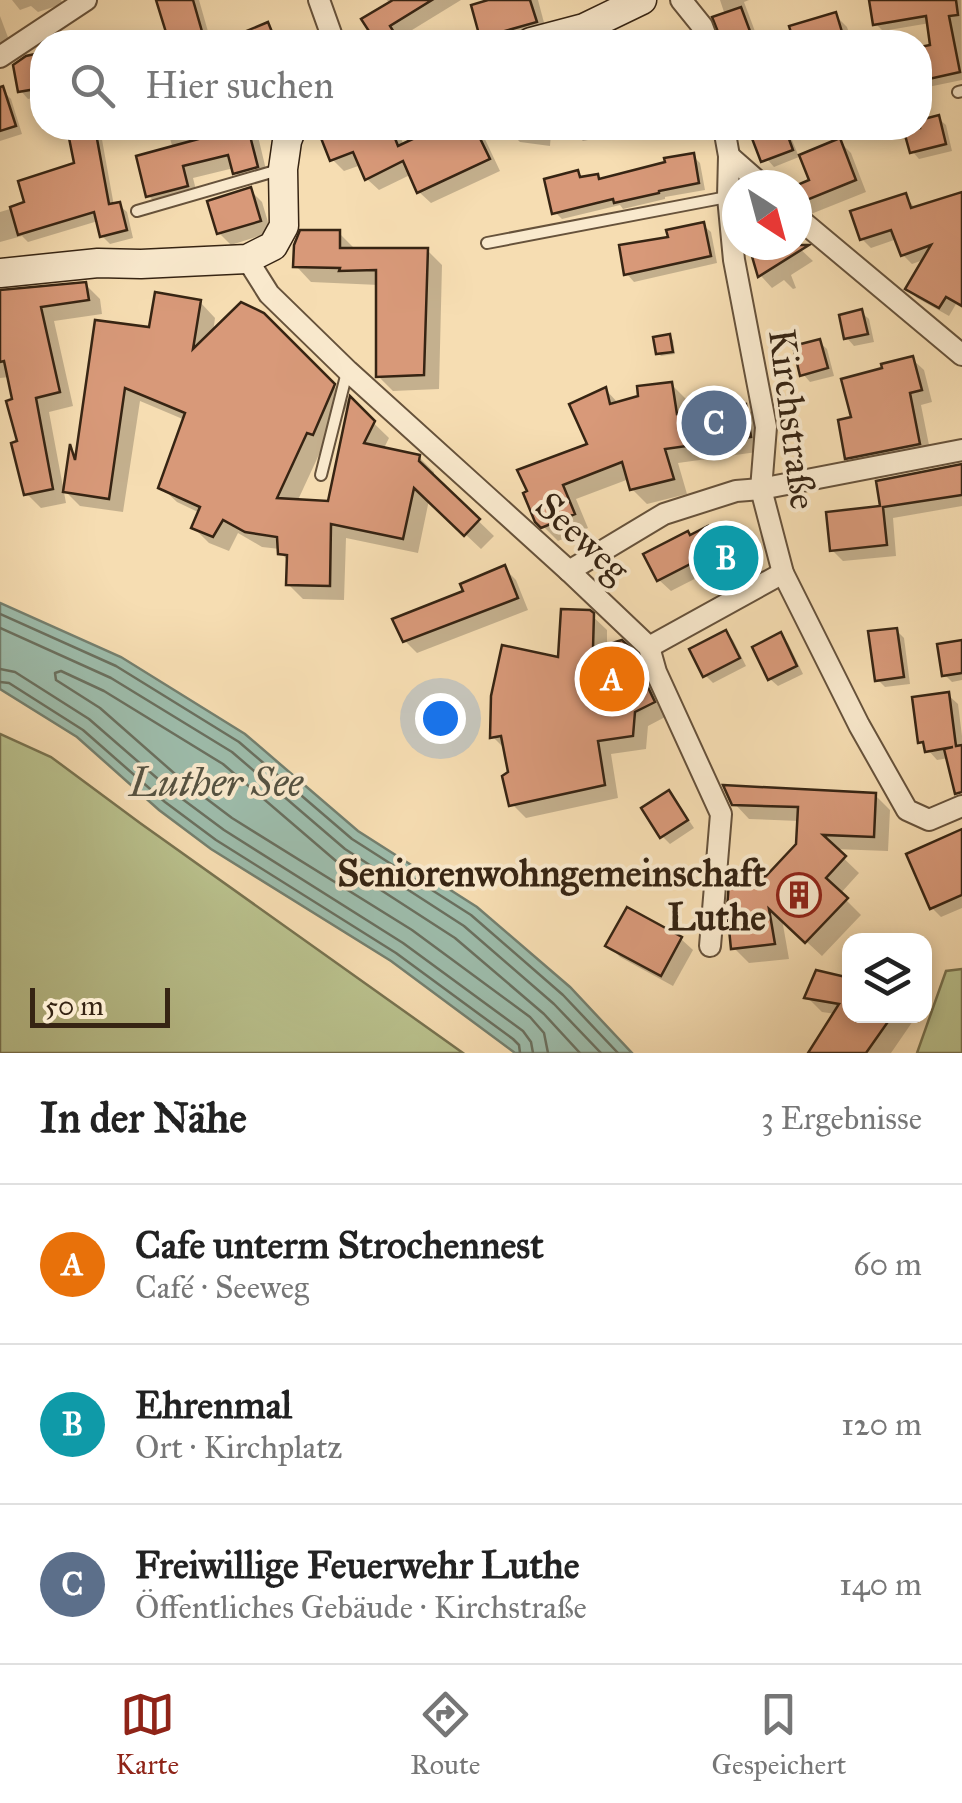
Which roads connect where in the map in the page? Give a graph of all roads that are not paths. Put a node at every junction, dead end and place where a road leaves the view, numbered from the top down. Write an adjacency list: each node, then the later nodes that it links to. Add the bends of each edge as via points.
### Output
1 (319, 0): 6 (street)
2 (642, 0): 7 (street)
3 (681, 0): 8 (street)
4 (81, 2): 5 (street)
5 (40, 30)
6 (330, 30)
7 (576, 30)
8 (704, 30)
9 (30, 37): 10 (street)
10 (0, 57)
11 (287, 140): 14 (street)
12 (726, 140): 13 (street, Kirchstraße)
13 (729, 156): 15 (street, Kirchstraße); 16 (street)
14 (283, 169): 18 (lane); 21 (street, via 284,226 273,246)
15 (729, 170)
16 (745, 170)
17 (722, 198): 20 (lane)
18 (138, 210)
19 (812, 230): 24 (street)
20 (487, 243)
21 (247, 259): 23 (street, via 98,263); 25 (street, Seeweg, via 270,294)
22 (734, 260): 28 (street, Kirchstraße, via 766,427)
23 (0, 274)
24 (962, 355)
25 (348, 370): 27 (lane); 29 (street, Seeweg)
26 (962, 450): 28 (street)
27 (320, 474)
28 (761, 489): 29 (street, via 664,514); 30 (street, Kirchstraße)
29 (569, 571): 31 (street, Seeweg)
30 (783, 573): 31 (street); 32 (street, Kirchstraße, via 907,810 929,820)
31 (649, 646): 33 (street, Seeweg, via 721,814)
32 (962, 806)
33 (710, 946)

